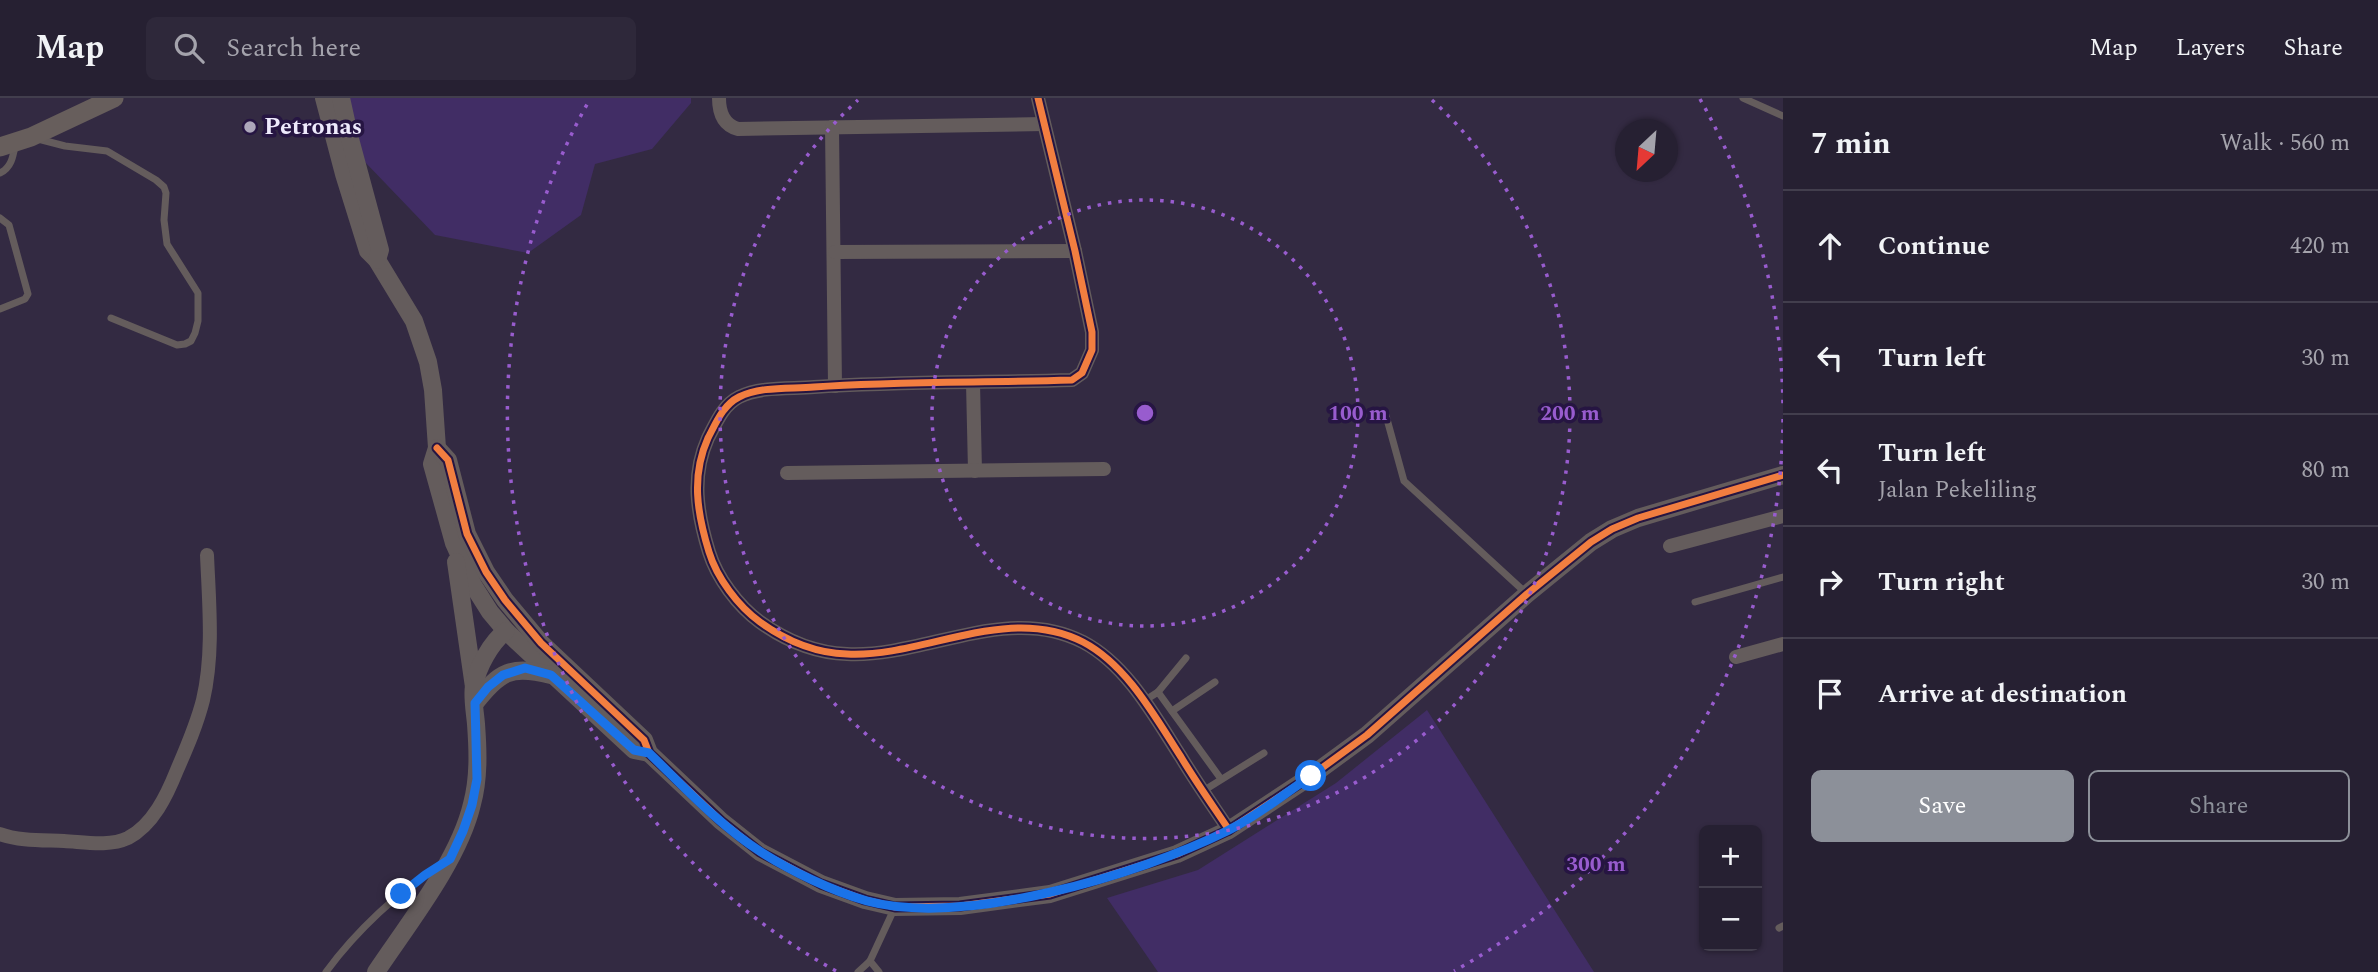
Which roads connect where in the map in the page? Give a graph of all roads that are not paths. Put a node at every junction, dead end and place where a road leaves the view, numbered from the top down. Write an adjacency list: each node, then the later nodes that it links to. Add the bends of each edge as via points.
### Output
1 (114, 98): 10 (main road)
2 (324, 98): 15 (street, via 368,251)
3 (341, 98): 15 (street, via 380,250)
4 (719, 98): 9 (street, via 722,117 738,129)
5 (1038, 98): 8 (street)
6 (1743, 98): 7 (lane)
7 (1783, 116)
8 (1044, 124): 9 (street); 13 (street)
9 (832, 127): 14 (street)
10 (16, 142): 11 (lane, via 11,162); 17 (lane, via 107,151 164,187 167,244 198,293 195,333 191,341 177,345)
11 (0, 173)
12 (0, 218): 16 (lane, via 9,225 28,294)
13 (1075, 251): 14 (street); 18 (street, via 1093,332 1092,350 1082,373 1072,380)
14 (835, 252): 19 (street)
15 (377, 260): 21 (street, via 414,321 428,362)
16 (0, 309)
17 (111, 318)
18 (973, 383): 19 (street); 23 (street)
19 (835, 386): 43 (street, via 752,392 736,398 726,406 703,449 696,501 701,528 712,562 730,592 753,616 799,644 846,654 986,630 1063,634 1101,655)
20 (1385, 412): 31 (lane, via 1404,481)
21 (437, 448): 27 (street, via 432,464); 32 (street, via 448,460 467,534)
22 (1104, 470): 23 (street)
23 (975, 471): 24 (street)
24 (787, 473)
25 (1783, 475): 31 (street, via 1612,529)
26 (1783, 516): 28 (street)
27 (454, 543): 34 (street, via 473,585); 42 (street)
28 (1670, 546)
29 (207, 555): 50 (street, via 208,670 196,724 167,797 142,828 116,842)
30 (1783, 577): 33 (lane)
31 (1527, 594): 49 (street, via 1367,735)
32 (505, 600): 34 (street); 35 (street)
33 (1695, 602)
34 (506, 631): 35 (street); 39 (street); 42 (street, via 491,646)
35 (541, 643): 45 (street, via 644,740)
36 (1783, 644): 37 (street)
37 (1736, 657)
38 (1186, 658): 41 (lane)
39 (551, 675): 42 (street, via 525,668 503,675); 45 (street, via 634,750)
40 (1215, 682): 44 (lane)
41 (1158, 692): 43 (lane); 44 (lane)
42 (474, 695): 51 (street, via 477,779 472,805)
43 (1144, 701): 48 (street)
44 (1172, 711): 47 (lane)
45 (649, 753): 52 (street, via 760,852 821,884)
46 (1264, 753): 47 (lane)
47 (1221, 779): 48 (lane)
48 (1203, 791): 49 (street)
49 (1230, 830): 52 (street, via 1177,854 1049,894 960,906)
50 (0, 834)
51 (450, 859): 54 (lane, via 401,894); 55 (street)
52 (895, 907): 53 (lane)
53 (870, 961): 56 (lane); 57 (lane)
54 (326, 972)
55 (376, 972)
56 (858, 972)
57 (879, 972)

